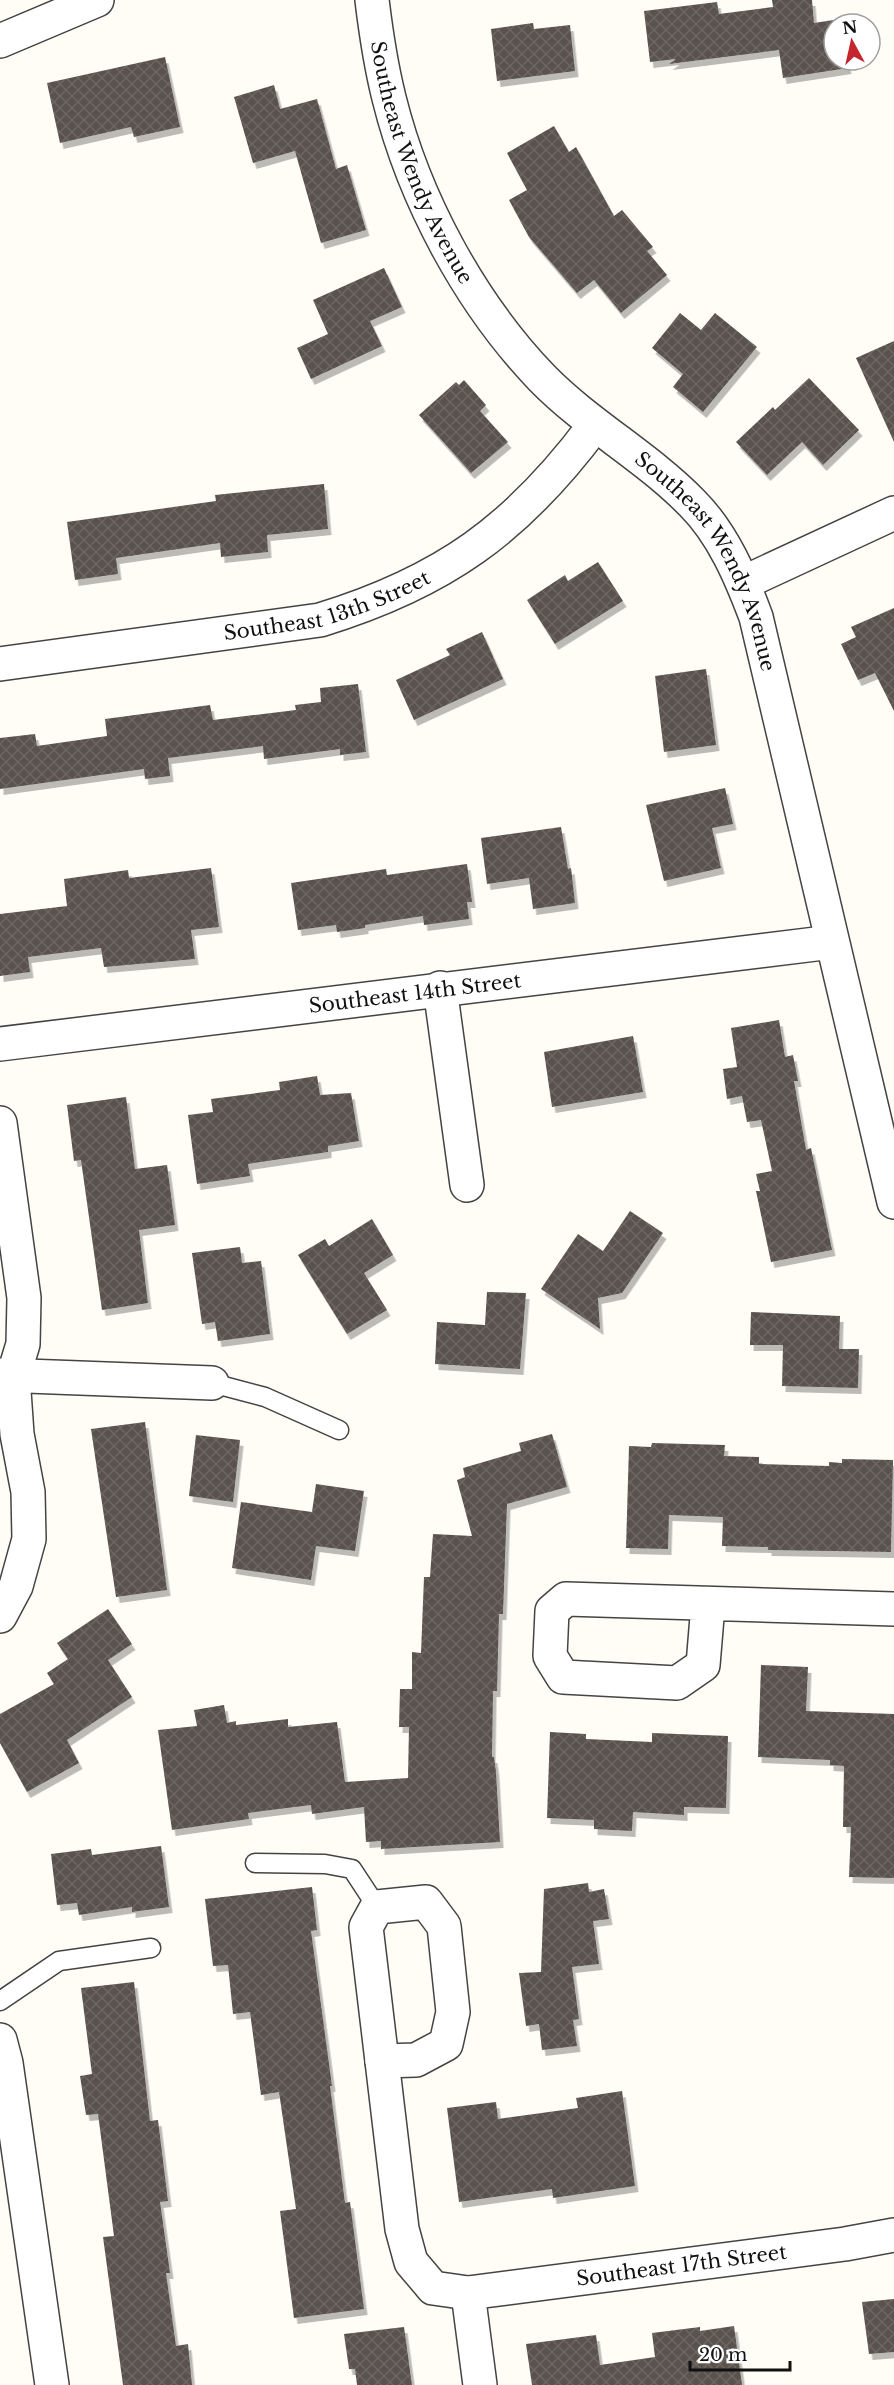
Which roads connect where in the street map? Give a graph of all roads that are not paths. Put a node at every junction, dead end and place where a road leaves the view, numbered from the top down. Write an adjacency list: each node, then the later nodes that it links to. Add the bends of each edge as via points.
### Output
1 (97, 0): 3 (street)
2 (372, 0): 4 (street, Southeast Wendy Avenue, via 380,55 402,144 418,187 460,269 513,344 543,379)
3 (0, 41)
4 (594, 426): 6 (street, Southeast Wendy Avenue, via 663,476 693,504 719,537); 7 (street, Southeast 13th Street, via 566,463 507,524 437,572 360,608 320,621)
5 (894, 513): 6 (street)
6 (743, 582): 8 (street, Southeast Wendy Avenue, via 756,617)
7 (0, 664)
8 (832, 942): 9 (street, Southeast 14th Street); 13 (street, Southeast Wendy Avenue)
9 (440, 988): 10 (street, Southeast 14th Street); 12 (street)
10 (0, 1044)
11 (0, 1123): 14 (street, via 24,1298 23,1344)
12 (467, 1185)
13 (894, 1202)
14 (6, 1376): 15 (street); 19 (street, via 28,1491 29,1539 16,1586)
15 (213, 1383): 16 (lane, via 265,1397)
16 (339, 1430)
17 (708, 1605): 17 (street, via 703,1665 677,1683 563,1677 550,1656 552,1611 566,1599); 18 (street)
18 (894, 1609)
19 (0, 1616)
20 (255, 1863): 21 (lane, via 325,1864 352,1869)
21 (377, 1907): 25 (street, Southeast 17th Street, via 366,1927); 25 (street, via 426,1902 444,1926 453,2012 446,2044 417,2060)
22 (151, 1948): 23 (lane, via 59,1960)
23 (0, 2001)
24 (0, 2040): 28 (street)
25 (382, 2061): 27 (street, Southeast 17th Street, via 402,2229 411,2262 433,2288)
26 (894, 2235): 27 (street, Southeast 17th Street)
27 (468, 2293): 29 (street)
28 (52, 2385)
29 (480, 2385)

